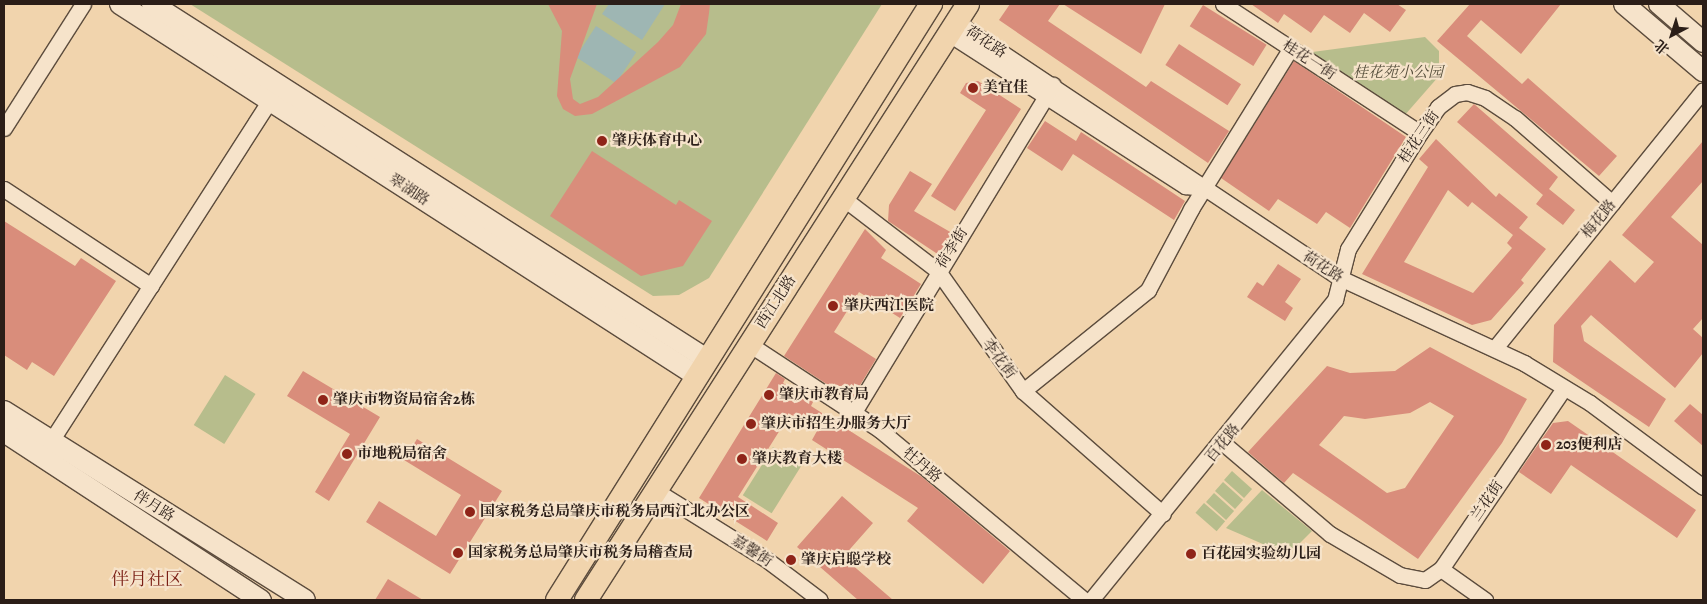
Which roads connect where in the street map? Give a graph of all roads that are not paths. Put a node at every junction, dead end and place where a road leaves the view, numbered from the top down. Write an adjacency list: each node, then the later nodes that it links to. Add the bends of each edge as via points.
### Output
1 (84, 4): 16 (street)
2 (120, 4): 15 (street, 翠湖路)
3 (152, 4): 15 (street, 翠湖路)
4 (931, 4): 27 (main road, 西江北路)
5 (968, 4): 9 (main road, 西江北路)
6 (1223, 4): 11 (street, 桂花一街)
7 (1624, 4): 12 (street)
8 (1659, 4): 10 (street)
9 (952, 28): 14 (street, 荷花路); 20 (main road, 西江北路)
10 (1703, 42)
11 (1291, 48): 17 (street, 桂花一街); 18 (street)
12 (1703, 71)
13 (1703, 90): 21 (street, 梅花路)
14 (1049, 91): 18 (street, 荷花路); 22 (street, 荷李街)
15 (274, 93): 24 (street); 27 (street, 翠湖路)
16 (4, 128)
17 (1420, 133): 21 (street, 桂花三街, via 1438,107 1455,94 1476,95 1515,118); 23 (street, 桂花三街, via 1348,249)
18 (1204, 188): 23 (street, 荷花路); 29 (street, via 1148,290)
19 (4, 189): 24 (street)
20 (843, 198): 22 (street, 李花街); 25 (main road, 西江北路)
21 (1612, 203): 26 (street, 梅花路)
22 (938, 271): 29 (street, 李花街); 31 (street, 荷李街)
23 (1338, 277): 26 (street, 荷花路); 34 (street, 百花路, via 1335,300)
24 (151, 286): 33 (street)
25 (749, 344): 31 (street, 牡丹路); 36 (main road, 西江北路)
26 (1495, 348): 28 (street, 荷花路)
27 (702, 368): 41 (main road, 西江北路)
28 (1564, 388): 35 (street, 荷花路); 38 (street, 兰花街)
29 (1023, 391): 37 (street, 李花街)
30 (4, 411): 33 (street, 伴月路)
31 (854, 412): 44 (street, 牡丹路)
32 (4, 432): 39 (street, 伴月路)
33 (51, 441): 40 (street, 伴月路)
34 (1223, 443): 37 (street, 百花路); 38 (street, via 1338,539 1416,581)
35 (1703, 486)
36 (655, 490): 42 (main road, 西江北路); 43 (street, 嘉馨街, via 767,560)
37 (1163, 514): 45 (street, 百花路)
38 (1441, 569): 46 (street)
39 (260, 600)
40 (305, 600)
41 (556, 600)
42 (586, 600)
43 (820, 600)
44 (1084, 600)
45 (1091, 600)
46 (1485, 600)

